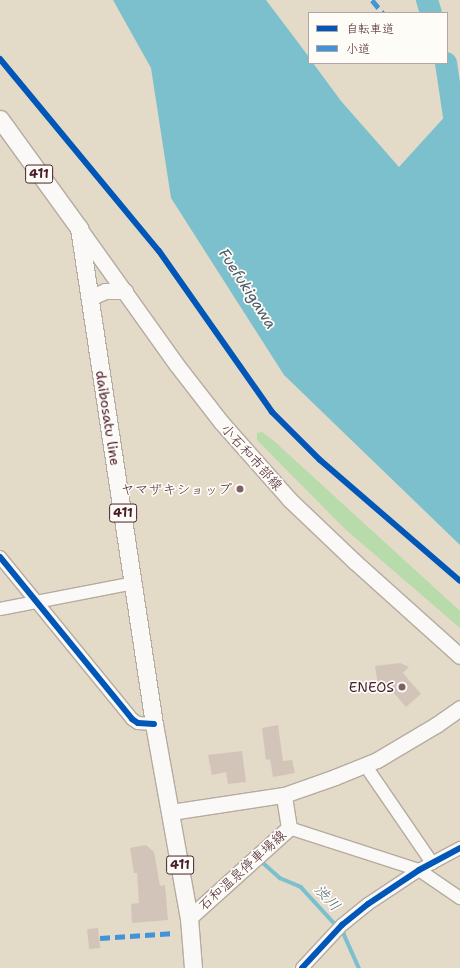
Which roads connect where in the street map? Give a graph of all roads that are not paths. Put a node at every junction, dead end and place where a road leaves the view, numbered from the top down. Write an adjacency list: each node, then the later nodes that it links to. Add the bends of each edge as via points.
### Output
1 (0, 119): 2 (highway, daibosatu line / 411)
2 (79, 228): 3 (main road, 小石和市部線); 4 (highway, daibosatu line / 411)
3 (125, 291): 4 (main road, via 105,291 94,296); 9 (main road, 小石和市部線, via 176,364 221,422 290,500)
4 (90, 302): 6 (highway, daibosatu line / 411)
5 (0, 557): 7 (street)
6 (134, 583): 7 (street); 11 (highway, daibosatu line / 411)
7 (37, 602): 8 (street); 11 (street, via 132,719 138,723)
8 (0, 609)
9 (460, 656)
10 (460, 708): 12 (main road, via 436,726)
11 (154, 724): 14 (highway, daibosatu line / 411)
12 (365, 765): 13 (main road); 17 (street)
13 (284, 795): 14 (main road); 15 (main road, 石和温泉停車場線)
14 (171, 812): 20 (highway, 411)
15 (289, 828): 18 (street); 20 (main road, 石和温泉停車場線)
16 (460, 848): 17 (street)
17 (432, 863): 18 (street)
18 (419, 870): 19 (street); 22 (street, via 342,925)
19 (460, 898)
20 (189, 918): 21 (highway, 411)
21 (193, 968)
22 (302, 968)

